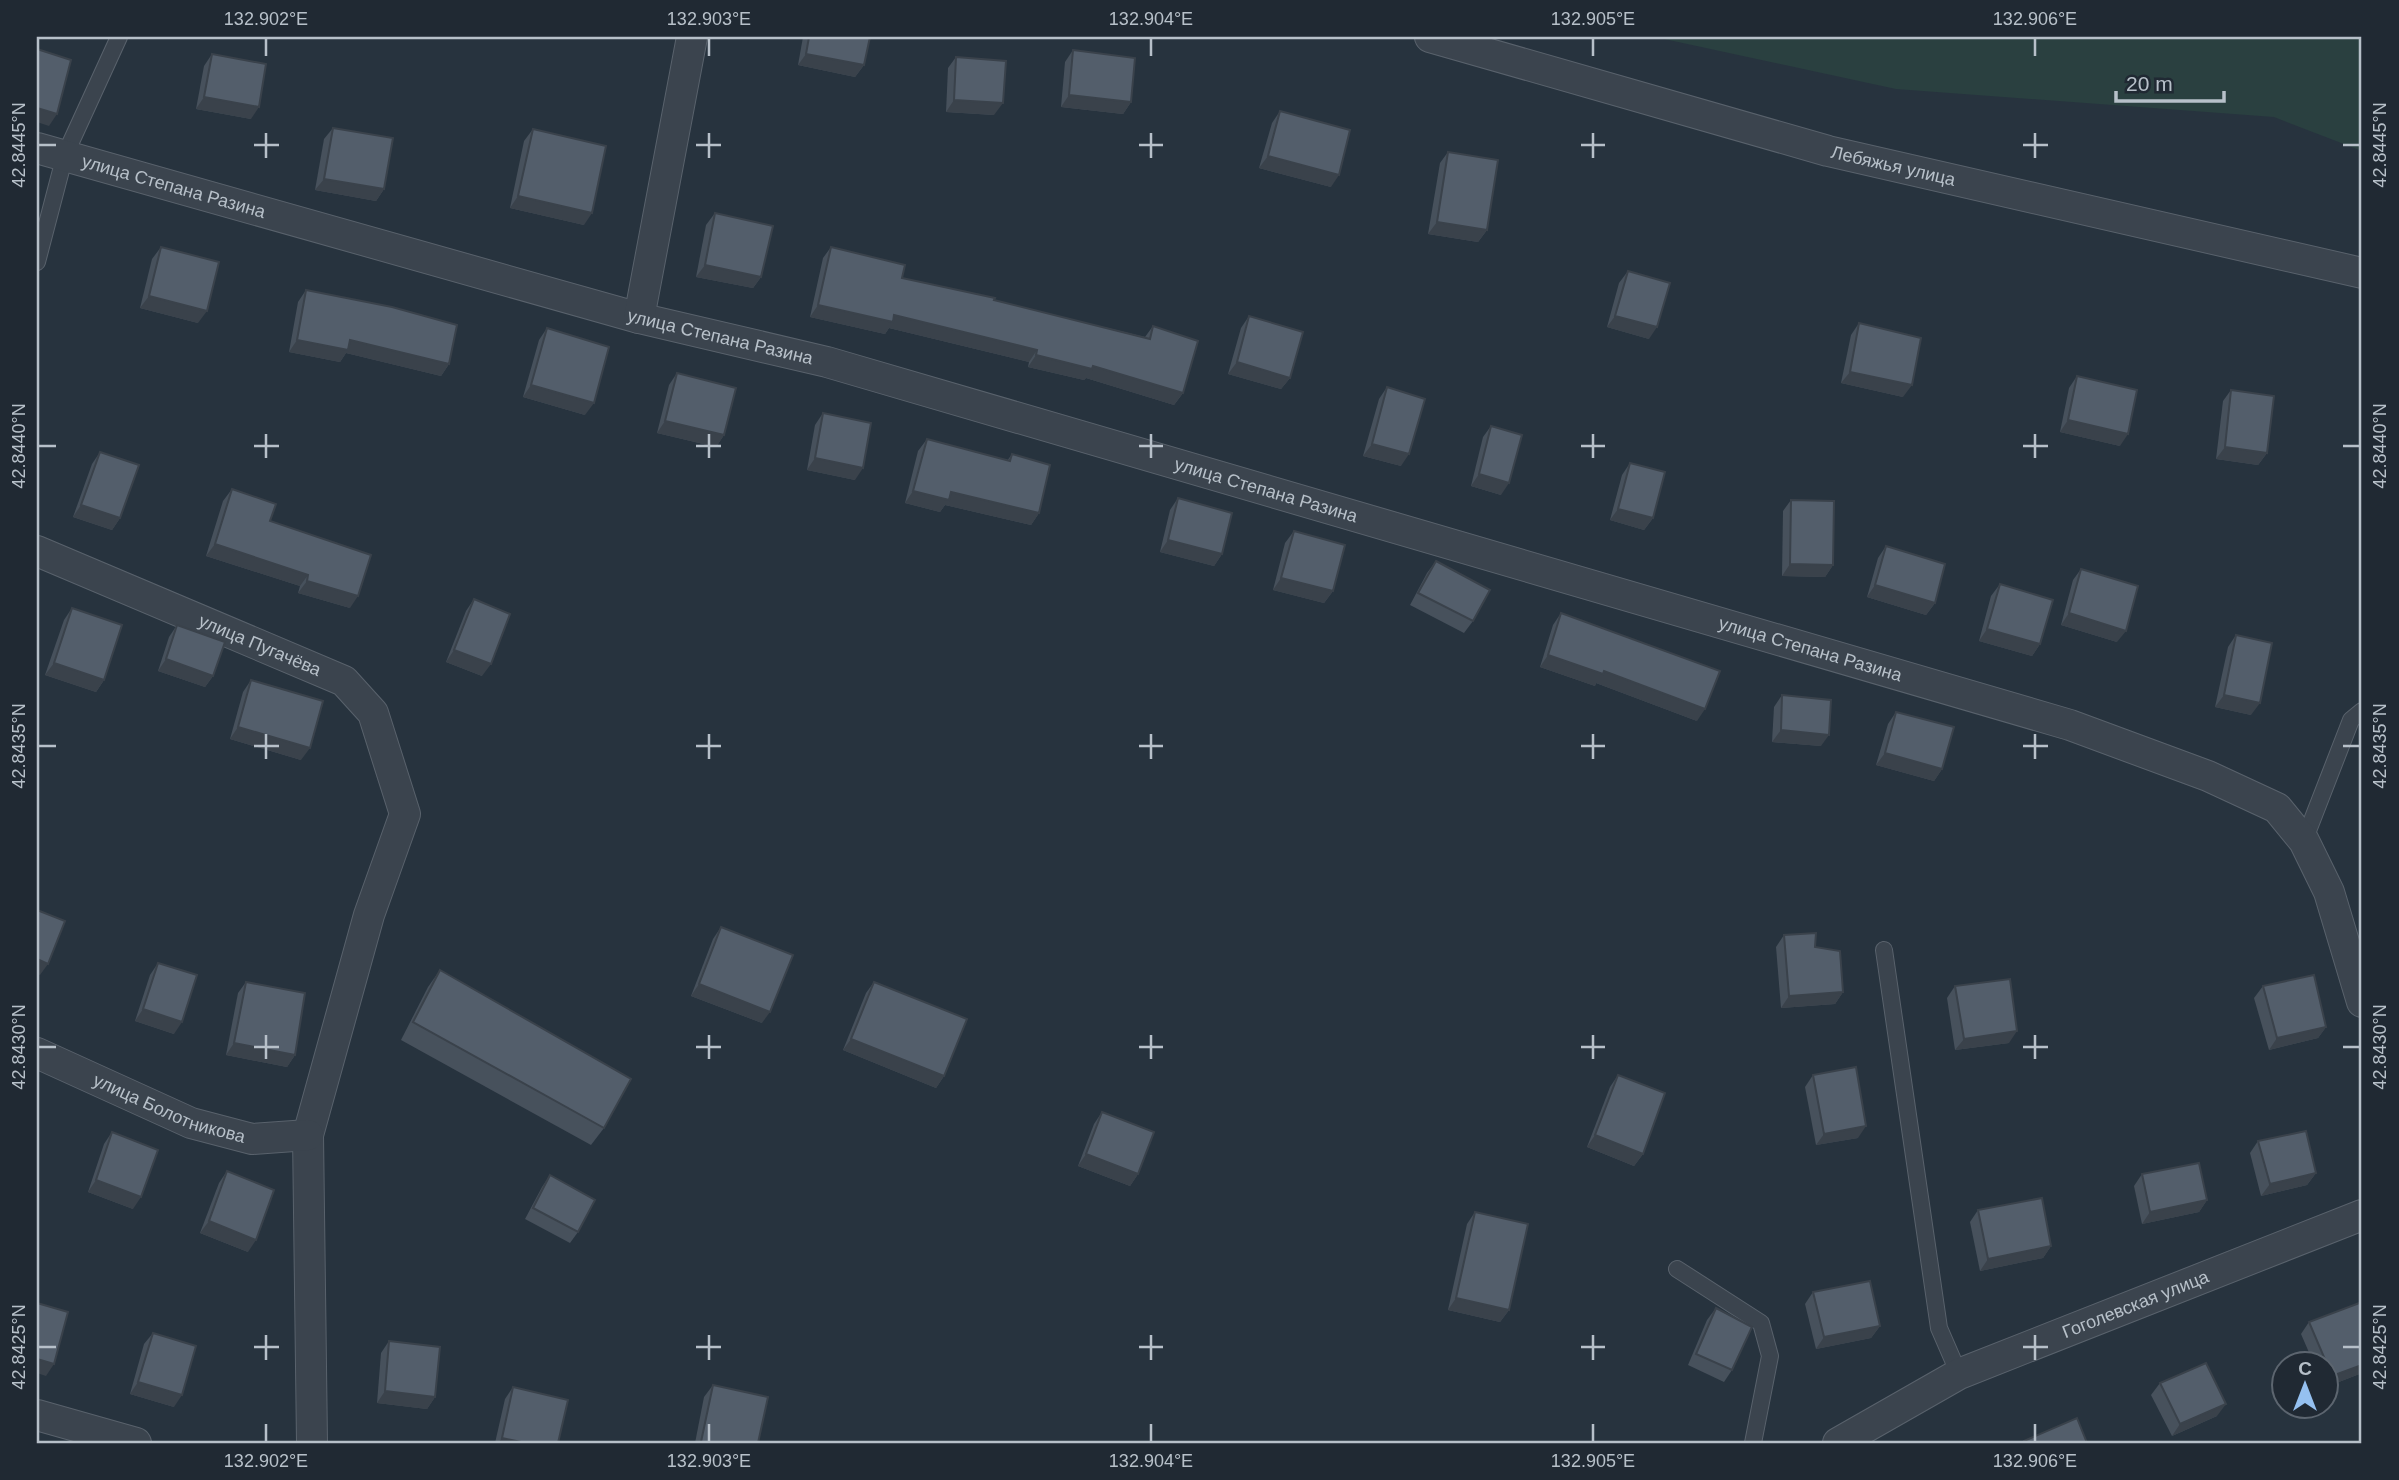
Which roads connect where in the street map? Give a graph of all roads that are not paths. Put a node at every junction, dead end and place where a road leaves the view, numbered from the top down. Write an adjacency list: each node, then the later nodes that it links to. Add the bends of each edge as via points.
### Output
1 (119, 37): 4 (lane)
2 (692, 37): 7 (street)
3 (1430, 37): 6 (street, Лебяжья улица, via 1828,151)
4 (51, 151): 5 (lane); 7 (street, улица Степана Разина)
5 (37, 262)
6 (2362, 273)
7 (639, 318): 10 (street, улица Степана Разина, via 827,362 2070,725 2208,776 2277,808)
8 (37, 551): 15 (street, улица Пугачёва, via 344,681 373,713 405,814 369,915)
9 (2362, 711): 10 (lane, via 2351,720)
10 (2304, 841): 12 (street, улица Степана Разина)
11 (1884, 950): 18 (lane, via 1939,1328)
12 (2355, 951): 13 (street, улица Степана Разина)
13 (2362, 1002)
14 (37, 1053): 15 (street, улица Болотникова, via 191,1123 252,1139)
15 (308, 1135): 21 (street)
16 (2362, 1215): 18 (street, Гоголевская улица)
17 (1677, 1269): 22 (lane, via 1761,1323 1770,1356)
18 (1959, 1374): 23 (street, Гоголевская улица)
19 (37, 1415): 20 (street)
20 (136, 1443)
21 (312, 1443)
22 (1753, 1443)
23 (1838, 1443)

